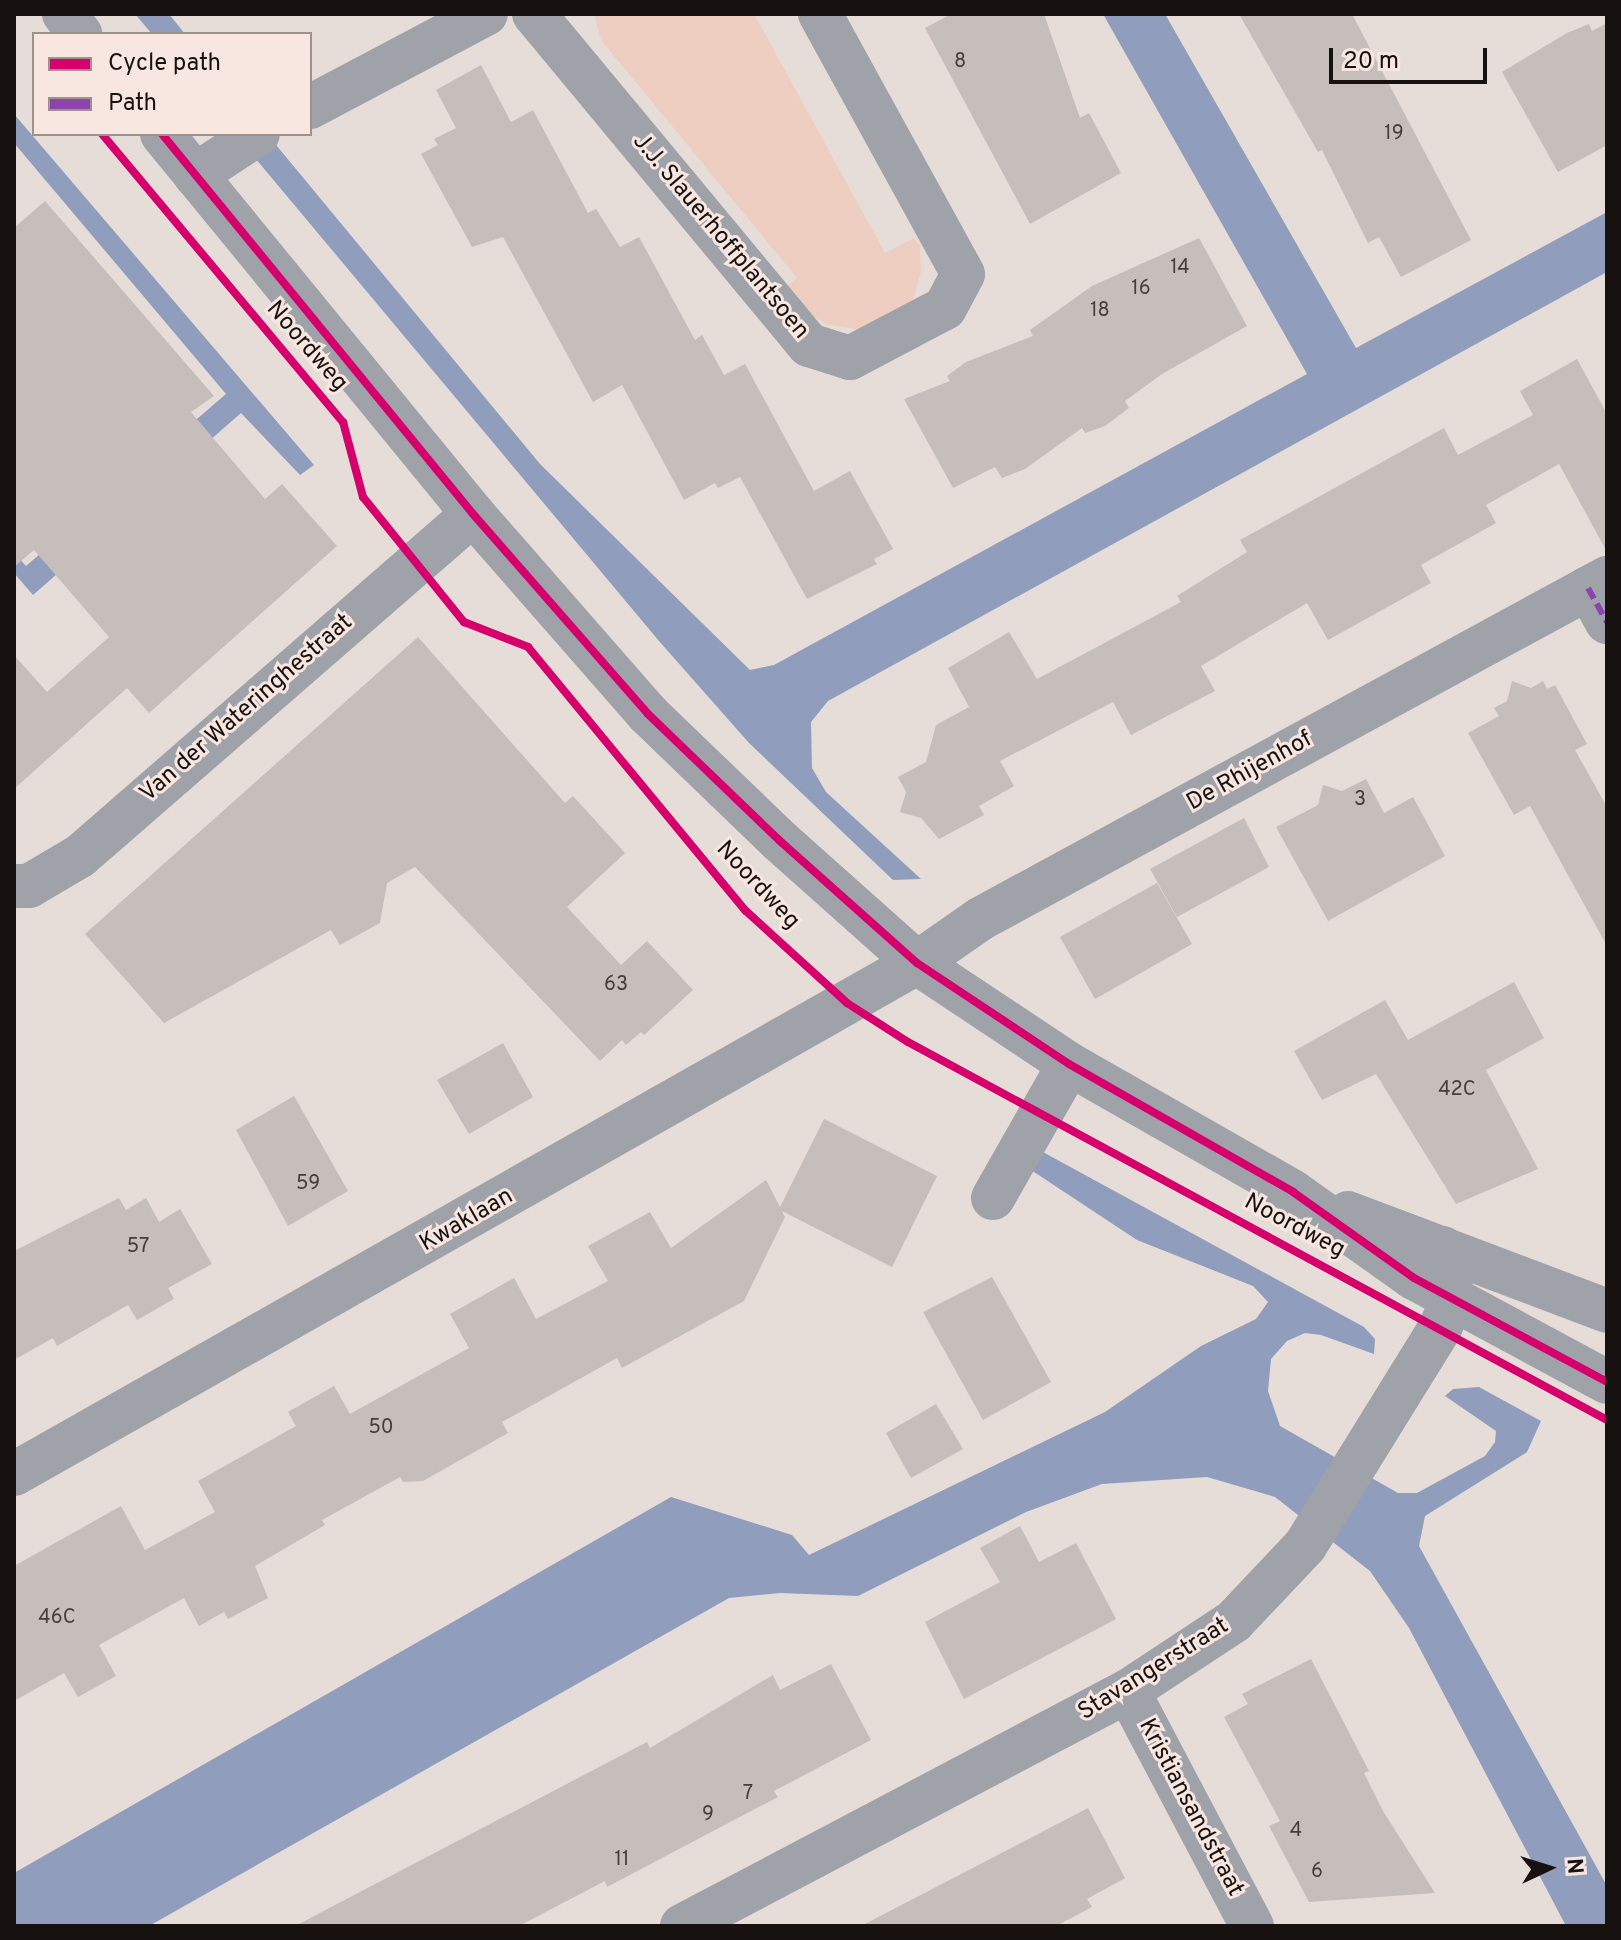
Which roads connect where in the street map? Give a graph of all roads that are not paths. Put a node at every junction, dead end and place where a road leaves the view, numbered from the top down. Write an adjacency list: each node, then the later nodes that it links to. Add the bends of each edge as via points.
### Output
1 (64, 14): 5 (street)
2 (486, 14): 6 (street)
3 (534, 14): 4 (street, J.J. Slauerhoffplantsoen, via 809,345 850,358 945,308 963,274)
4 (820, 14)
5 (78, 32)
6 (312, 106)
7 (164, 136): 9 (street, Noordweg)
8 (247, 140): 9 (street)
9 (195, 175): 10 (street, Noordweg)
10 (473, 514): 12 (street, Van der Wateringhestraat, via 80,856 29,886); 13 (street, Noordweg, via 648,714)
11 (1601, 596): 13 (street, De Rhijenhof, via 980,919)
12 (14, 886)
13 (917, 963): 14 (street, Noordweg); 21 (street, Kwaklaan)
14 (1069, 1064): 15 (street, Noordweg); 16 (street)
15 (1293, 1192): 17 (street, Noordweg); 18 (street, Noordweg, via 1414,1278)
16 (993, 1198)
17 (1443, 1248): 18 (street); 19 (street, Noordweg)
18 (1453, 1299): 20 (street, Noordweg); 22 (street, Stavangerstraat, via 1363,1457 1305,1546 1234,1621)
19 (1607, 1311)
20 (1607, 1382)
21 (14, 1474)
22 (1128, 1691): 23 (street, Stavangerstraat); 24 (street, Kristiansandstraat)
23 (682, 1926)
24 (1252, 1926)

